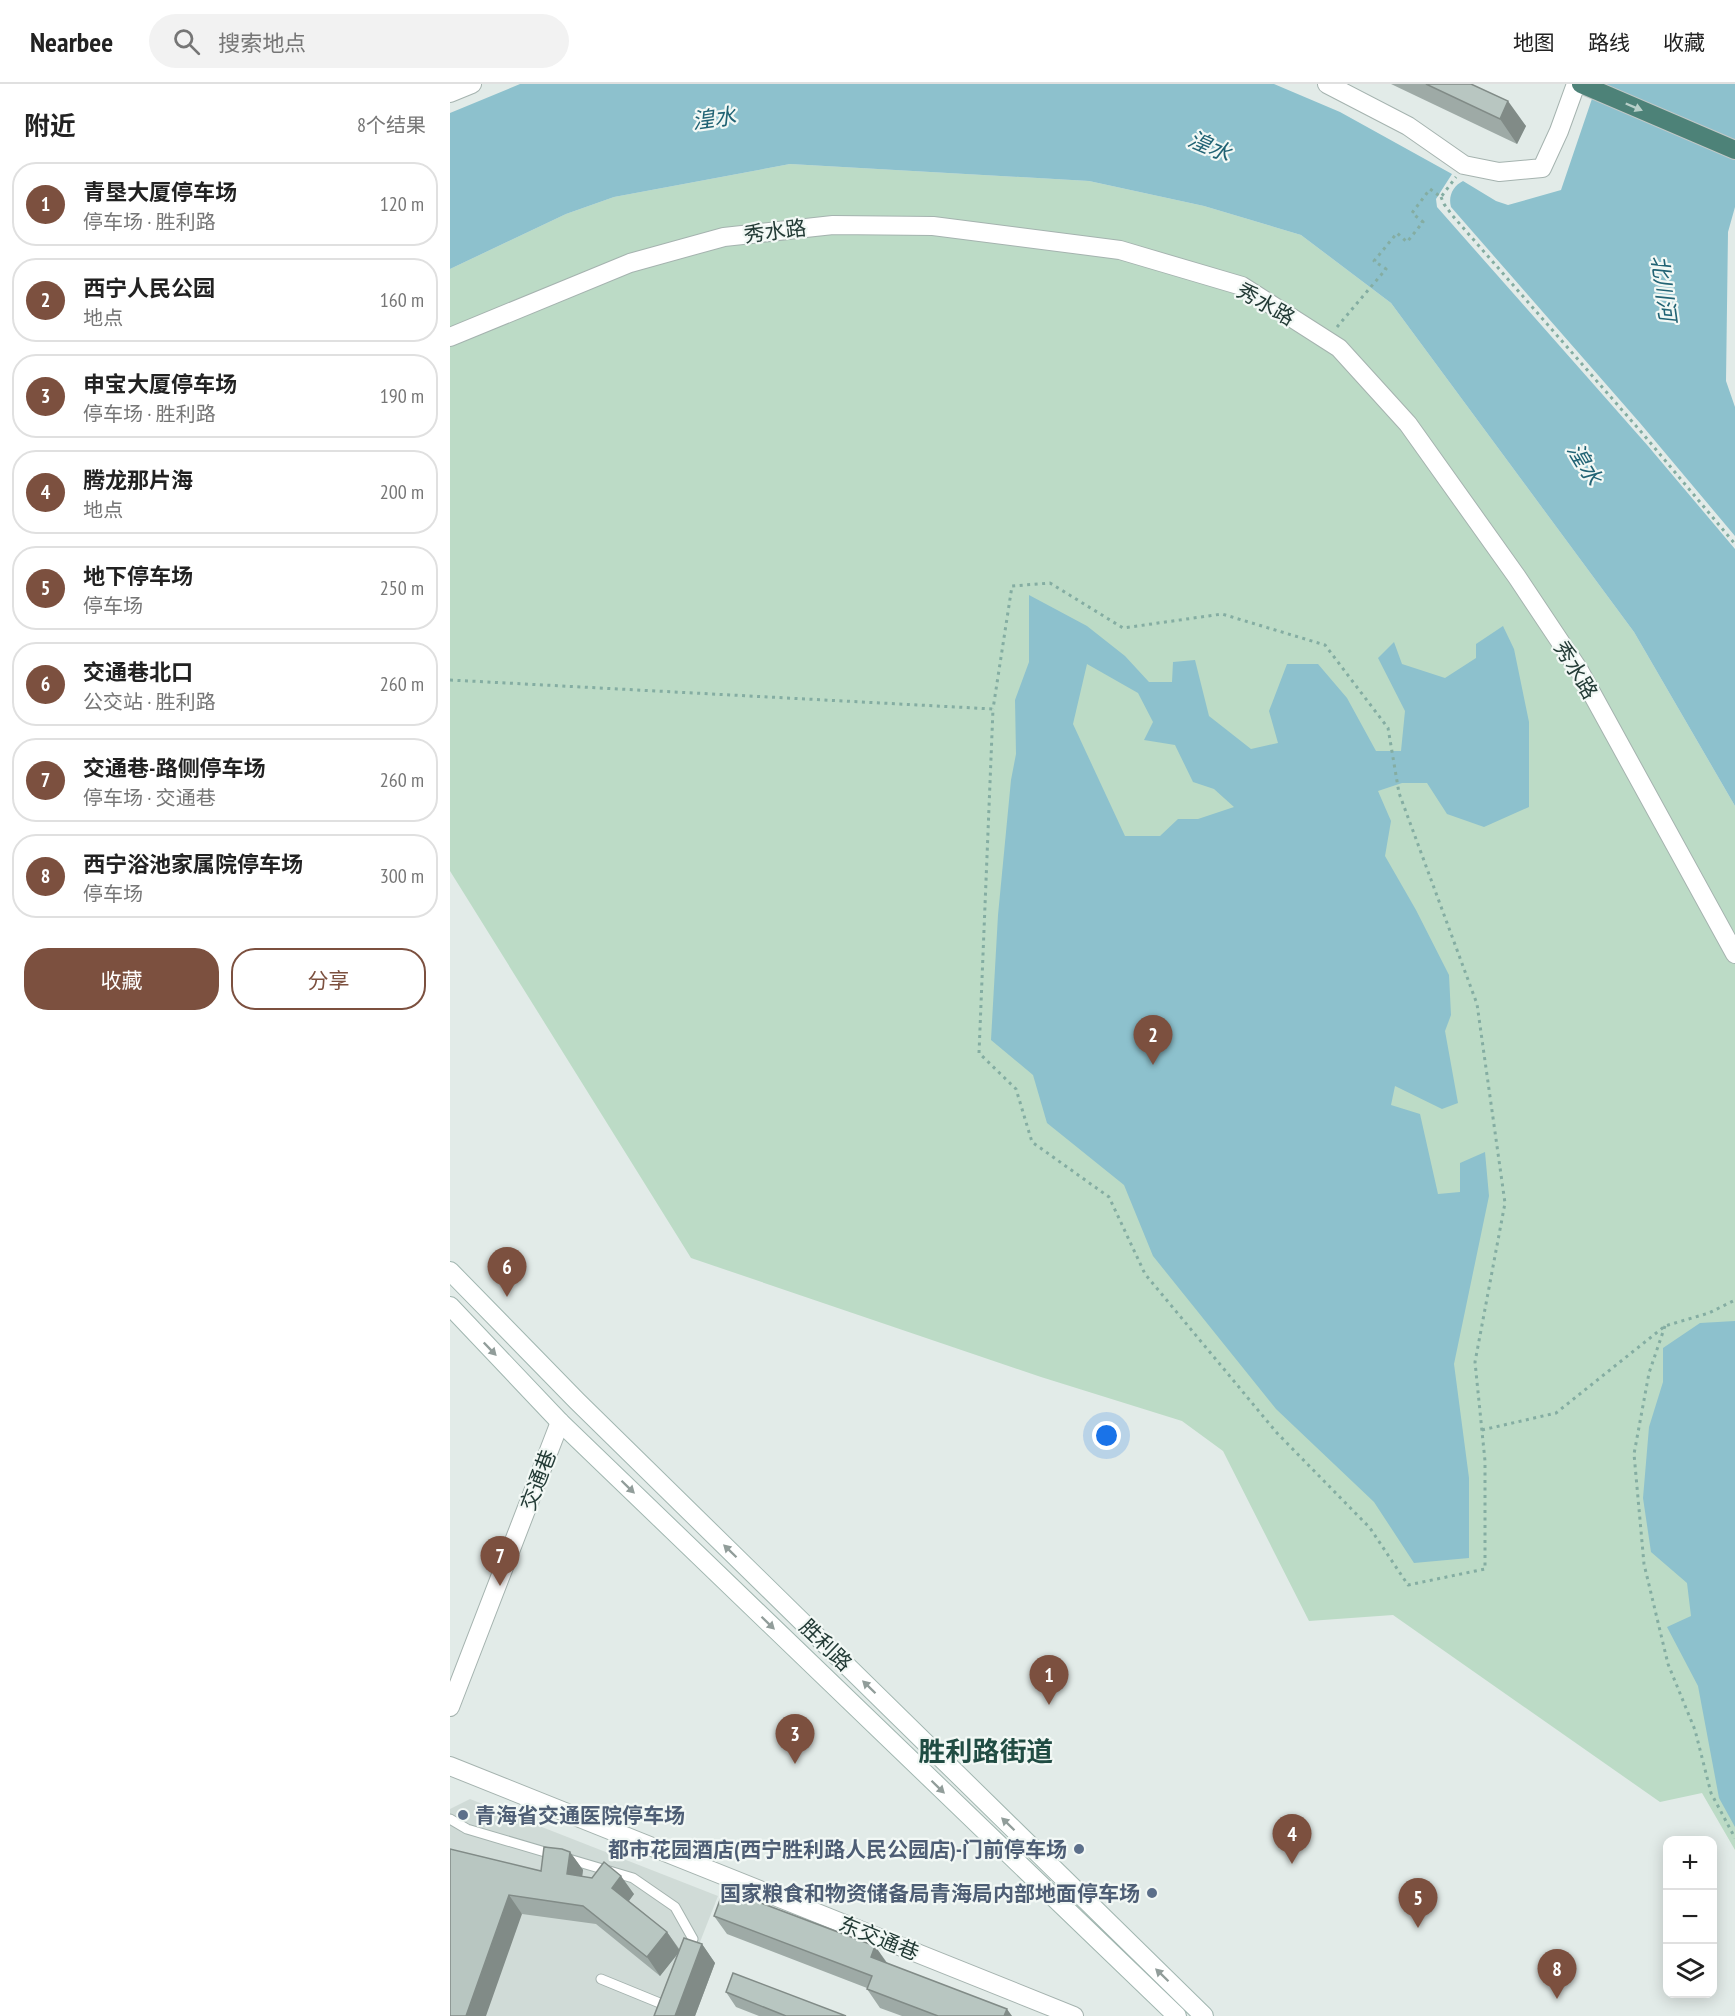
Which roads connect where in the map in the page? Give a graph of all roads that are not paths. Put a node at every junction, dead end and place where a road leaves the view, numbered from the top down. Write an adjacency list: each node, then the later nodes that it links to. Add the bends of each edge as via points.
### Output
1 (472, 84): 4 (street)
2 (1327, 84): 3 (street, via 1408,126 1464,165 1499,172 1542,168)
3 (1578, 84): 5 (highway, one-way to 5)
4 (450, 93)
5 (1735, 150)
6 (450, 337): 7 (street, 秀水路, via 630,263 724,237 833,225 933,226 1120,250 1242,286 1338,348 1408,424 1572,661)
7 (1735, 954)
8 (450, 1271): 19 (street, 胜利路, one-way to 8, via 577,1401)
9 (450, 1306): 10 (street, 胜利路, one-way to 10)
10 (560, 1422): 11 (street, 交通巷); 18 (street, 胜利路, one-way to 18)
11 (450, 1707)
12 (450, 1766): 17 (street, 东交通巷)
13 (450, 1819): 14 (lane, via 467,1829 633,1878 675,1907 693,1939)
14 (684, 1961)
15 (601, 1979): 16 (lane, via 667,2006)
16 (671, 1995)
17 (1074, 2016)
18 (1177, 2016)
19 (1204, 2016)

